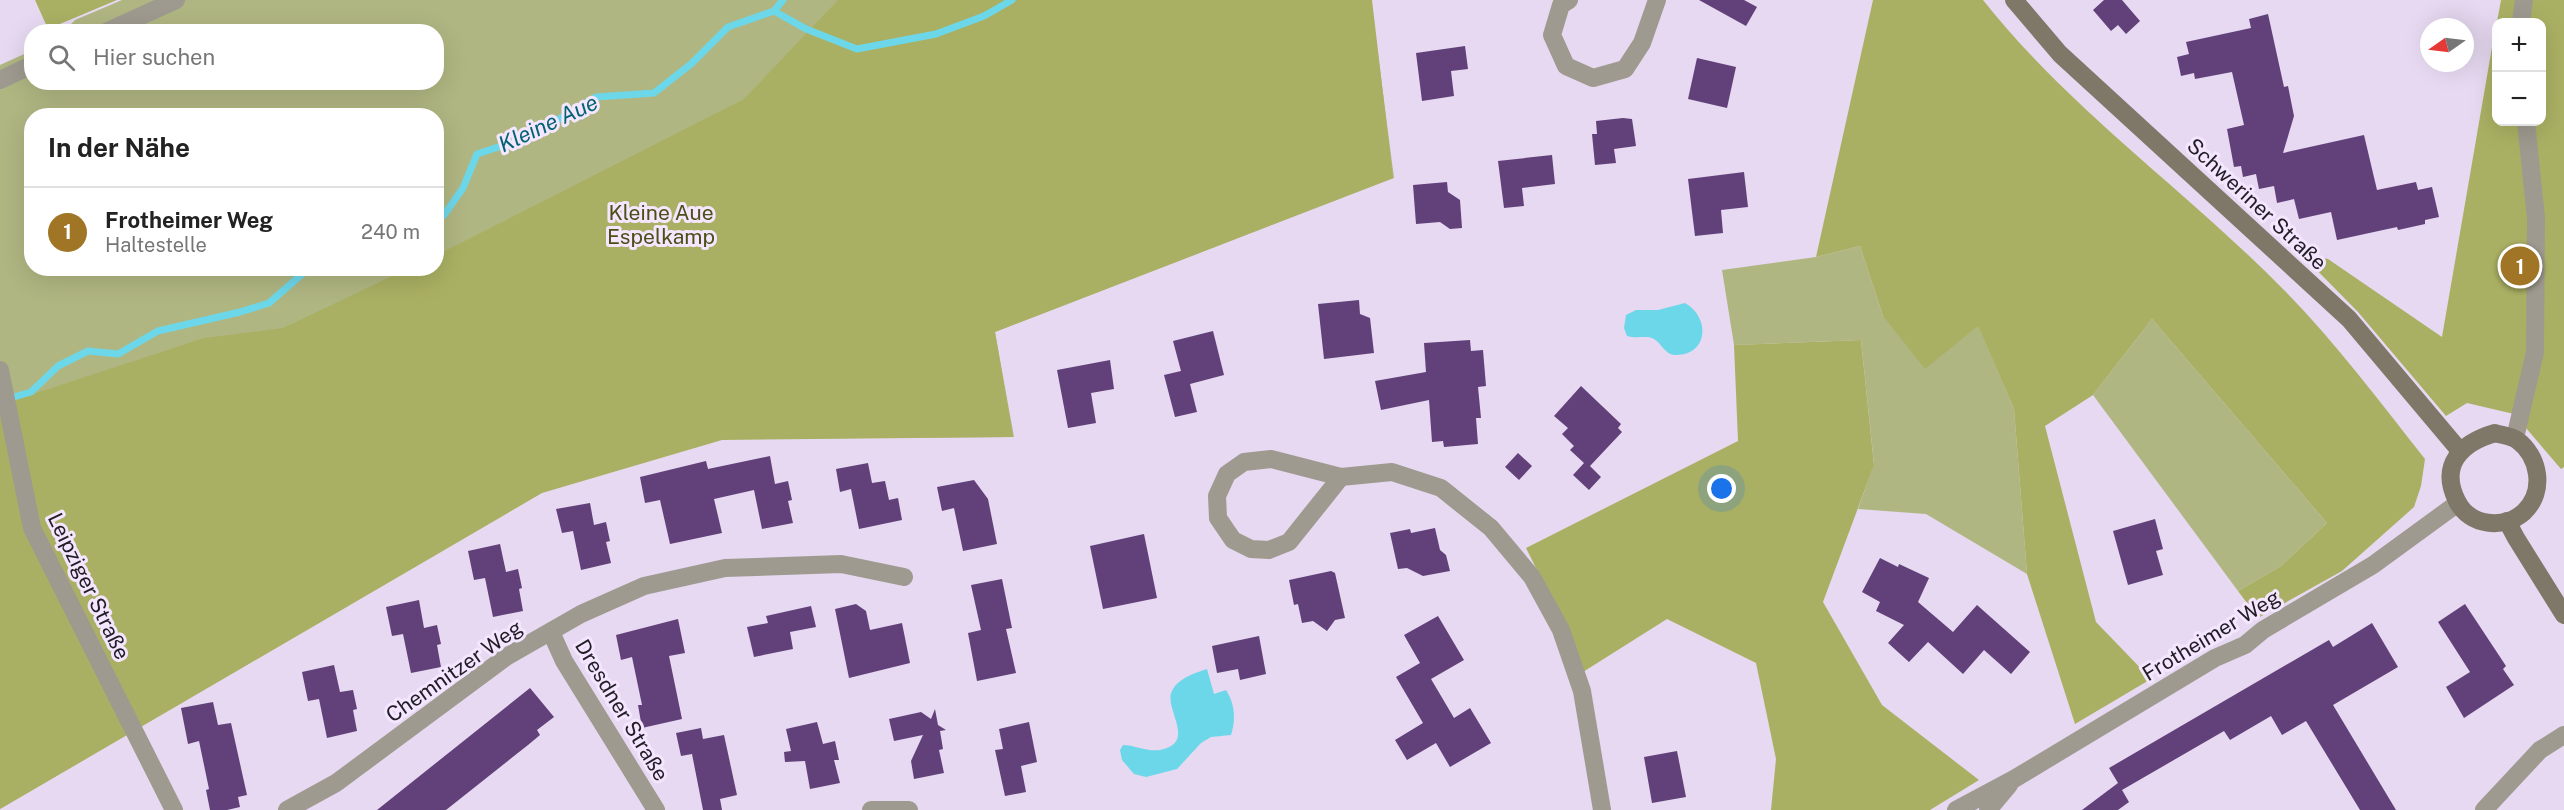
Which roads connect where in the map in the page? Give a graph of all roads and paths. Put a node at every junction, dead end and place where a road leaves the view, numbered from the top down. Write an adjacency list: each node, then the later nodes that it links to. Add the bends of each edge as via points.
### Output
1 (176, 0): 7 (street)
2 (1569, 0): 3 (street, via 1562,5 1552,35 1566,66 1593,78 1624,69 1642,44)
3 (1657, 0)
4 (2014, 0): 13 (street, Schweriner Straße, via 2060,54 2349,319)
5 (2524, 0): 6 (street)
6 (2522, 18)
7 (124, 24)
8 (24, 69): 9 (street)
9 (0, 80)
10 (2526, 126): 12 (street, via 2536,219 2535,352)
11 (2, 377): 22 (street, Leipziger Straße, via 33,528)
12 (2515, 438): 13 (street, via 2494,433 2476,438); 16 (street, via 2531,453 2538,473 2535,495 2524,512)
13 (2460, 451): 15 (street, via 2451,476)
14 (1341, 477): 14 (street, via 1271,459 1244,462 1227,474 1216,496 1218,518 1233,540 1251,549 1269,550 1289,542); 27 (street, via 1392,472 1441,488 1491,528 1532,577 1561,630 1582,691)
15 (2458, 503): 16 (street, via 2479,522); 21 (street, Frotheimer Weg, via 2373,565 2263,630 2245,645 2215,658)
16 (2507, 521): 18 (street)
17 (904, 577): 19 (street, Chemnitzer Weg, via 841,564 724,568 644,586)
18 (2564, 615)
19 (551, 632): 23 (street, Chemnitzer Weg, via 506,657 336,783); 24 (street, Dresdner Straße, via 564,661)
20 (2564, 735): 30 (street, via 2540,750)
21 (2013, 779): 28 (street, Frotheimer Weg); 29 (street, Frotheimer Weg)
22 (174, 810)
23 (287, 810)
24 (656, 810)
25 (871, 810): 26 (street)
26 (909, 810)
27 (1602, 810)
28 (1956, 810)
29 (1988, 810)
30 (2484, 810)

